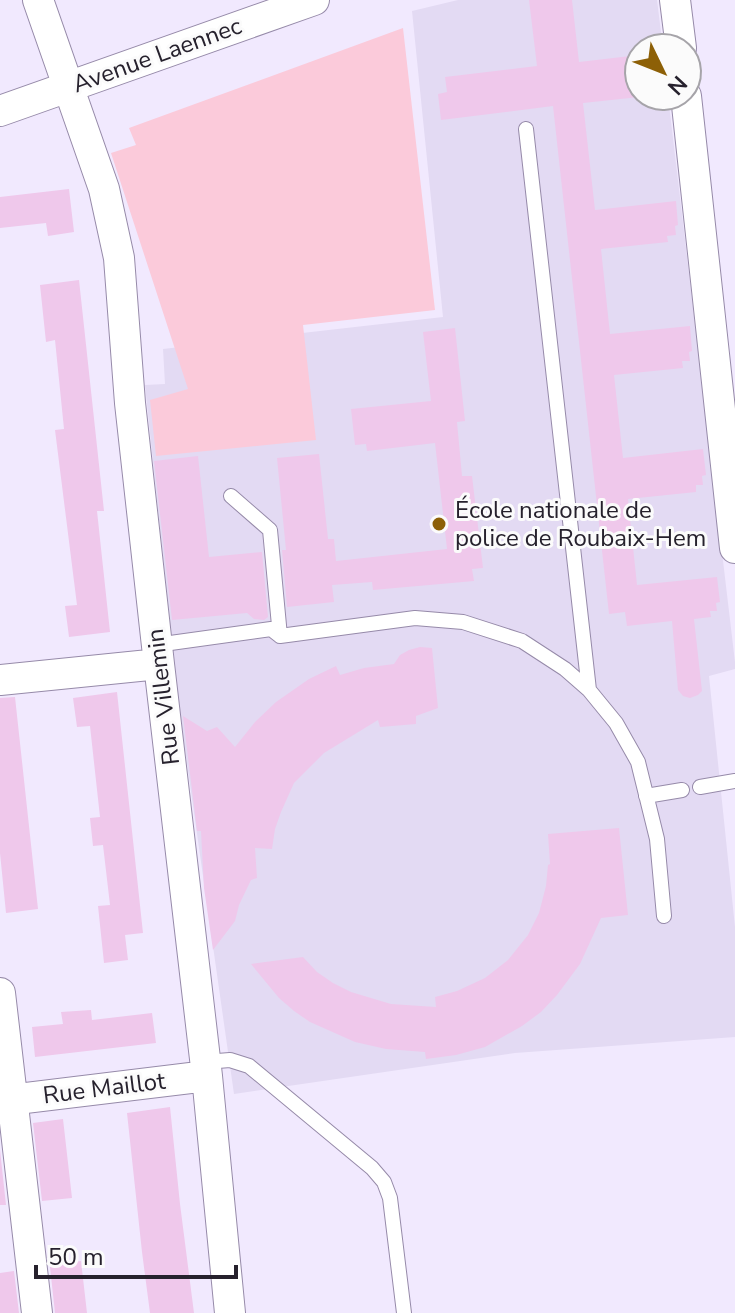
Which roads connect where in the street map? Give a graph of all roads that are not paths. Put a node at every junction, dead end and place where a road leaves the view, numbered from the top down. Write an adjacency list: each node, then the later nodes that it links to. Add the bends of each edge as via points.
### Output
1 (38, 0): 5 (street, Rue Villemin)
2 (314, 0): 5 (street, Avenue Laennec)
3 (675, 0): 4 (street)
4 (679, 32)
5 (68, 87): 6 (street, Avenue Laennec); 14 (street, Rue Villemin, via 104,189 119,258)
6 (0, 111)
7 (689, 112): 9 (street)
8 (526, 129): 16 (lane)
9 (722, 293): 10 (street)
10 (731, 471): 12 (street)
11 (231, 496): 13 (lane, via 270,530)
12 (735, 548)
13 (280, 636): 14 (lane, via 271,629); 16 (lane, via 415,618 463,622 522,641)
14 (158, 654): 15 (street); 23 (street, Rue Villemin)
15 (0, 680)
16 (589, 690): 20 (lane, via 638,762)
17 (735, 781): 18 (lane)
18 (700, 787)
19 (682, 790): 20 (lane)
20 (646, 796): 21 (lane, via 657,839)
21 (664, 916)
22 (0, 993): 24 (street)
23 (206, 1069): 24 (street, Rue Maillot); 26 (street, Rue Villemin); 27 (lane, via 230,1060 249,1066 384,1182)
24 (6, 1100): 25 (street)
25 (37, 1313)
26 (230, 1313)
27 (404, 1313)

